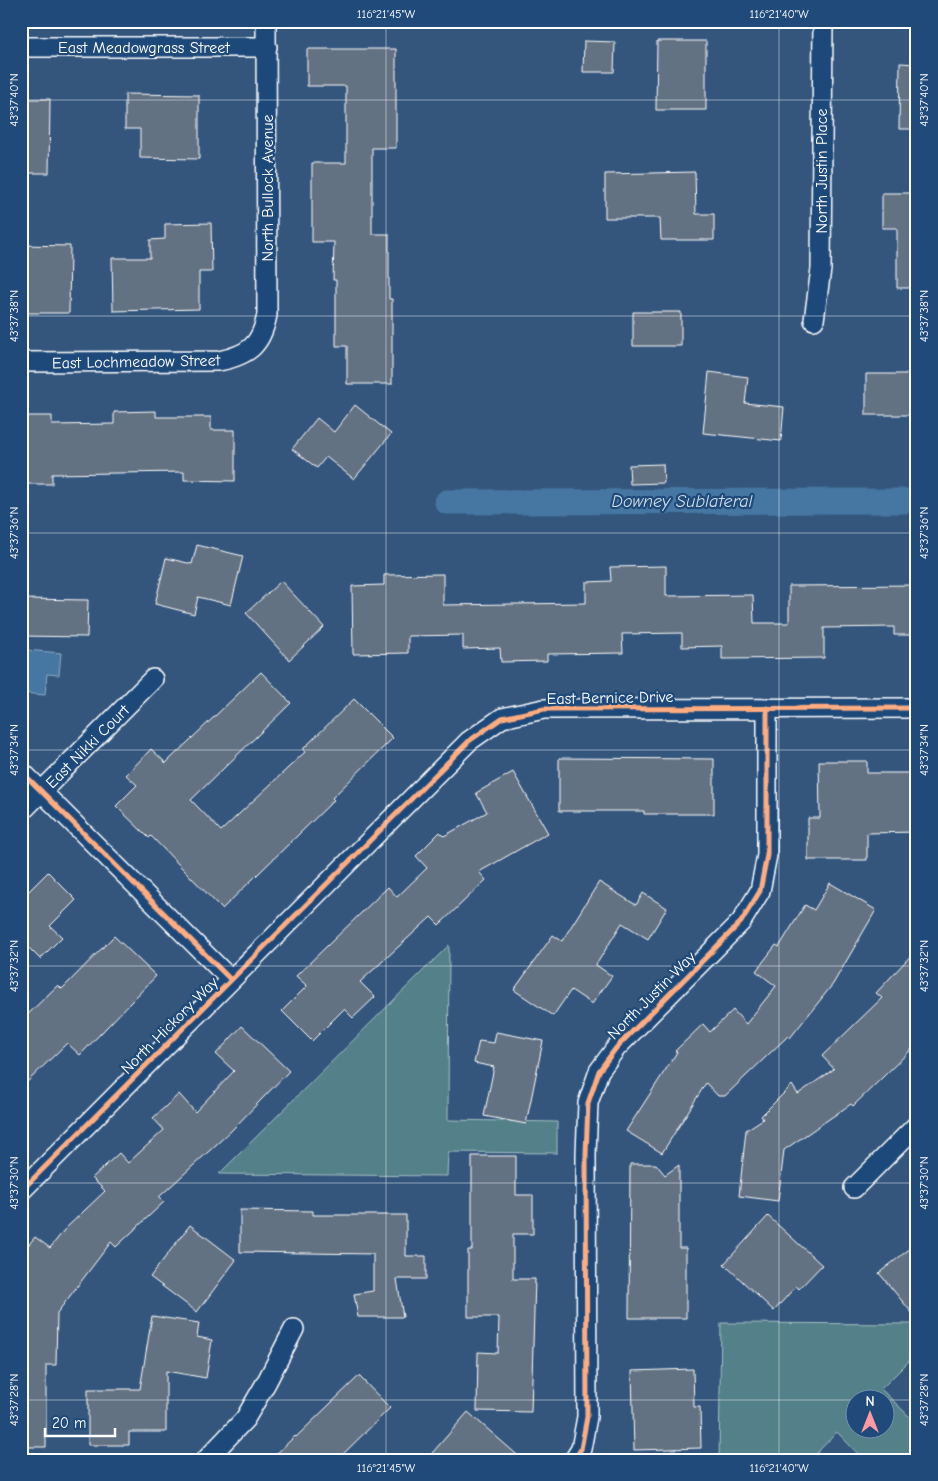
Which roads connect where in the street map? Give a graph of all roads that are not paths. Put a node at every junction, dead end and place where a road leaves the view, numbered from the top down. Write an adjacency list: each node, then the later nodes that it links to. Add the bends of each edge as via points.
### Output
1 (266, 21): 4 (street, North Bullock Avenue)
2 (823, 21): 5 (street, North Justin Place, via 821,269)
3 (21, 47): 4 (street, East Meadowgrass Street)
4 (267, 47): 6 (street, North Bullock Avenue, via 267,315 259,340)
5 (814, 320)
6 (249, 350): 7 (street, East Lochmeadow Street, via 219,361)
7 (21, 362)
8 (153, 679): 12 (street, East Nikki Court)
9 (767, 708): 10 (street, East Bernice Drive); 14 (street, East Bernice Drive, via 544,709 502,718 469,741); 20 (street, North Justin Way, via 768,855 760,891 741,922 616,1048 599,1072 588,1103 587,1417 581,1448)
10 (917, 708)
11 (21, 771): 12 (street, North Hickory Way)
12 (42, 792): 13 (street, East Nikki Court); 14 (street, North Hickory Way)
13 (21, 812)
14 (231, 980): 17 (street, North Hickory Way)
15 (917, 1125): 16 (street)
16 (854, 1188)
17 (21, 1191)
18 (294, 1329): 19 (street, via 245,1419)
19 (206, 1460)
20 (574, 1460)

